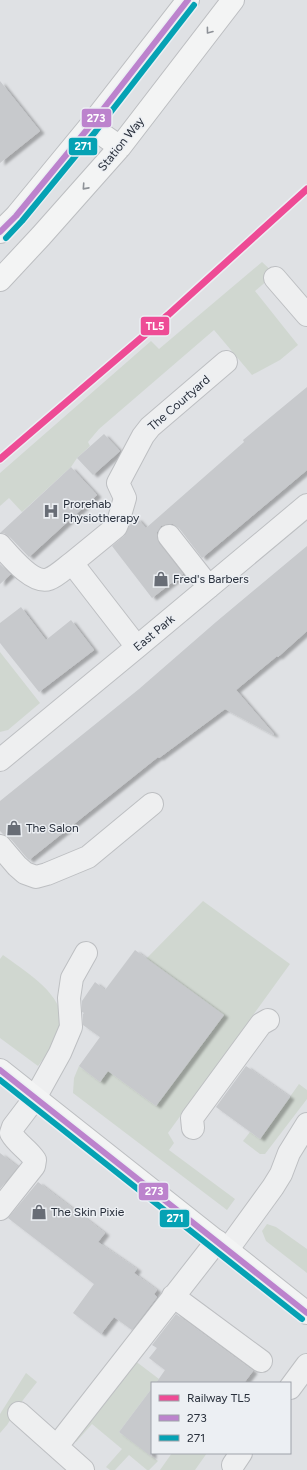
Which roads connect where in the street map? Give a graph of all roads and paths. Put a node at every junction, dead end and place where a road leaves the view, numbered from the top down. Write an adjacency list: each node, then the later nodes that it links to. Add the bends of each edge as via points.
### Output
1 (188, 0): 3 (main road)
2 (233, 0): 4 (main road, Station Way, one-way to 4)
3 (90, 126): 4 (main road); 5 (main road)
4 (120, 147): 7 (main road, Station Way, one-way to 7)
5 (0, 232)
6 (275, 278): 8 (street)
7 (0, 280)
8 (307, 315)
9 (226, 362): 13 (street, The Courtyard, via 150,427 143,436 118,483 125,498 118,522)
10 (307, 505): 14 (street, East Park)
11 (169, 536): 14 (street)
12 (0, 545): 13 (street, The Courtyard, via 24,571 41,579 49,579)
13 (72, 563): 15 (street)
14 (209, 587): 15 (street, East Park)
15 (137, 647): 16 (street, East Park)
16 (0, 760)
17 (152, 804): 18 (street, via 88,857 47,874 36,876 25,873)
18 (0, 846)
19 (86, 953): 22 (street, via 72,978 69,998 71,1027)
20 (268, 1020): 24 (street, via 261,1024 192,1118)
21 (0, 1070): 22 (main road)
22 (35, 1098): 25 (street, via 11,1133 15,1141 31,1154 35,1160 34,1166); 26 (main road)
23 (307, 1124): 26 (street, via 289,1153 273,1187)
24 (193, 1128)
25 (0, 1209)
26 (222, 1245): 27 (street); 28 (main road)
27 (173, 1296): 29 (street); 33 (street)
28 (307, 1313)
29 (261, 1361)
30 (307, 1365): 31 (street)
31 (291, 1387)
32 (19, 1413): 33 (street)
33 (57, 1446): 34 (street)
34 (83, 1470)

